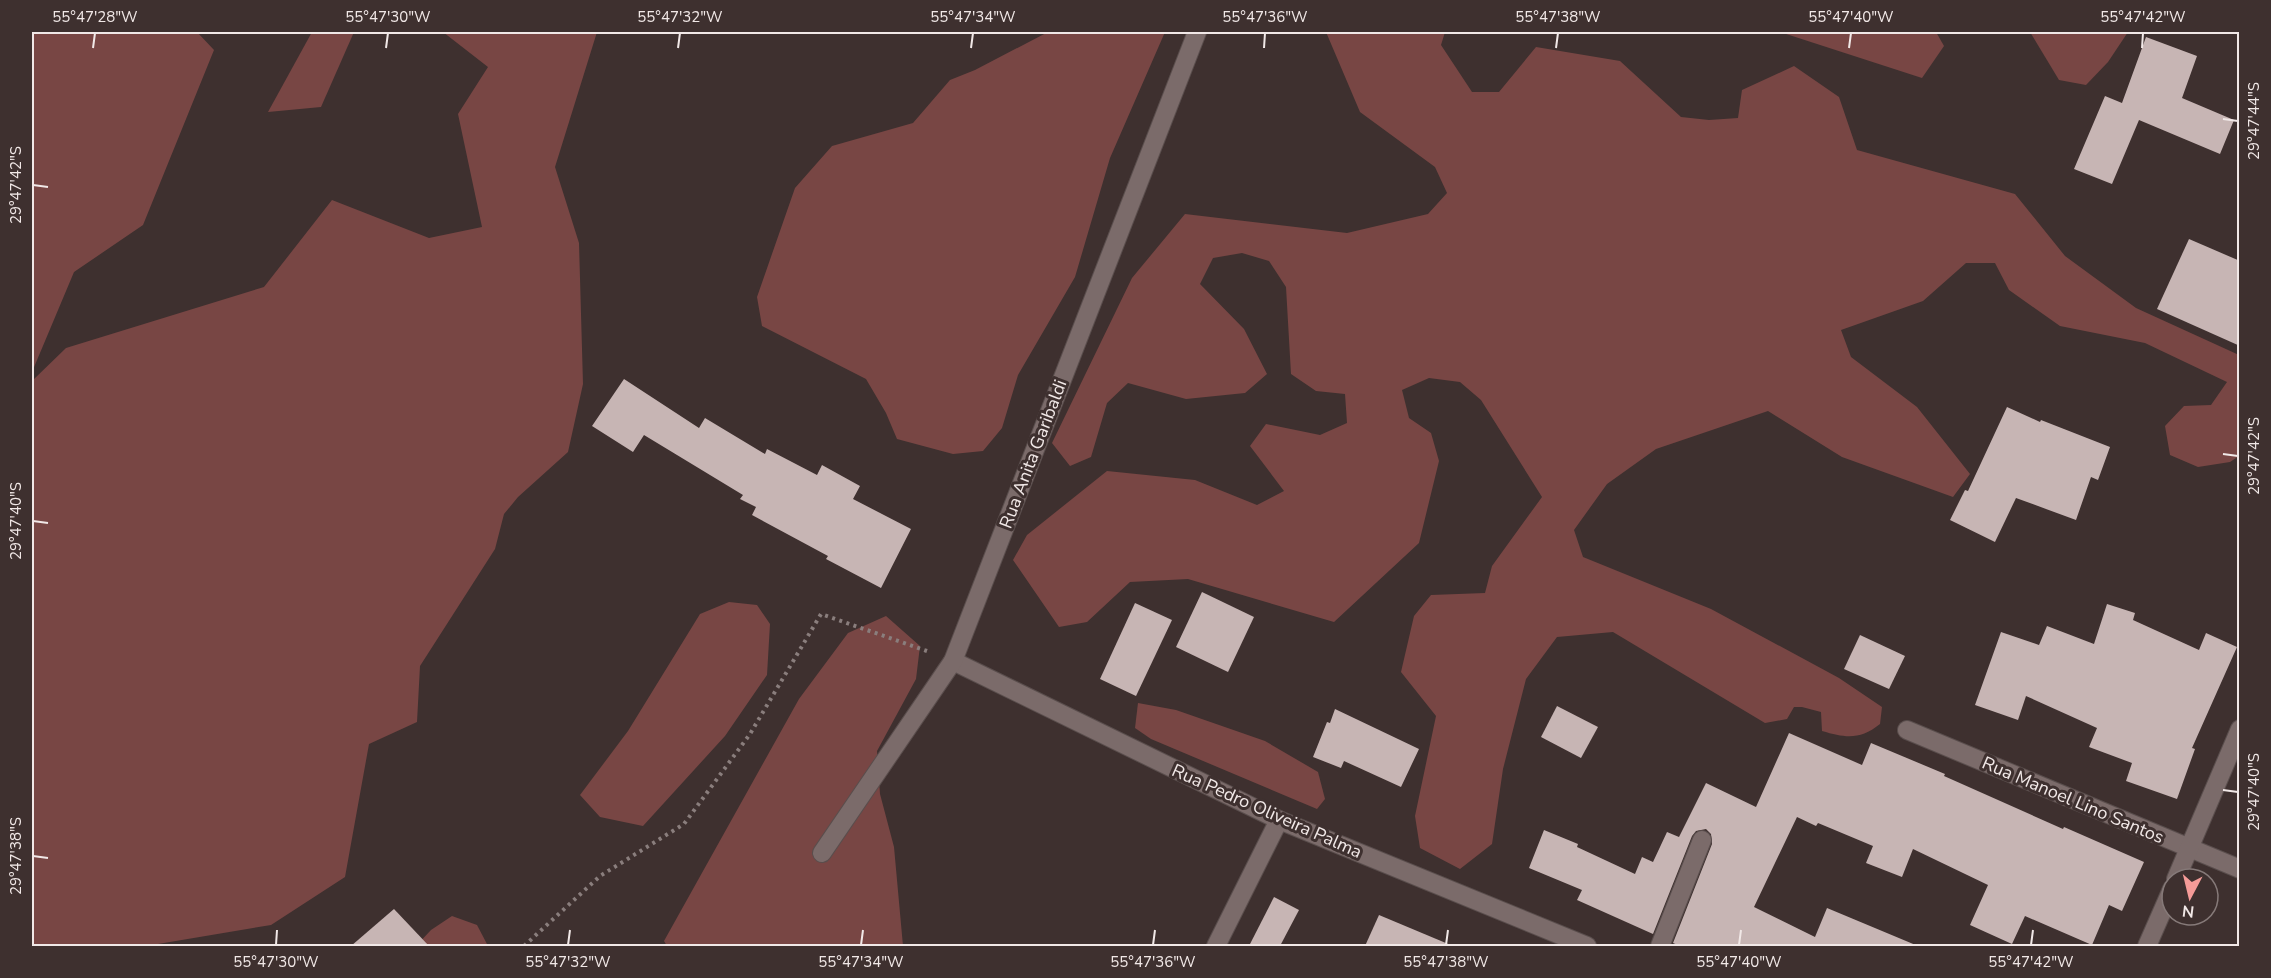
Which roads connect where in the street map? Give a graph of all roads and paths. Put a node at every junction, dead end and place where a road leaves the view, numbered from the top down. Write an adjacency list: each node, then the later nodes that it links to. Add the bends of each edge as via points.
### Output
1 (1197, 32): 2 (street, Rua Anita Garibaldi)
2 (953, 661): 5 (street, Rua Pedro Oliveira Palma); 8 (street, Rua Anita Garibaldi); 12 (path, via 821,614 750,734 684,824 600,876)
3 (2240, 729): 7 (street)
4 (1907, 730): 7 (street, Rua Manoel Lino Santos)
5 (1279, 820): 13 (street); 14 (street, Rua Pedro Oliveira Palma)
6 (1702, 840): 15 (street)
7 (2189, 849): 9 (street); 10 (street, Rua Manoel Lino Santos)
8 (822, 853)
9 (2181, 867)
10 (2240, 869)
11 (2160, 916): 16 (street)
12 (524, 946)
13 (1216, 946)
14 (1587, 946)
15 (1659, 946)
16 (2147, 946)

